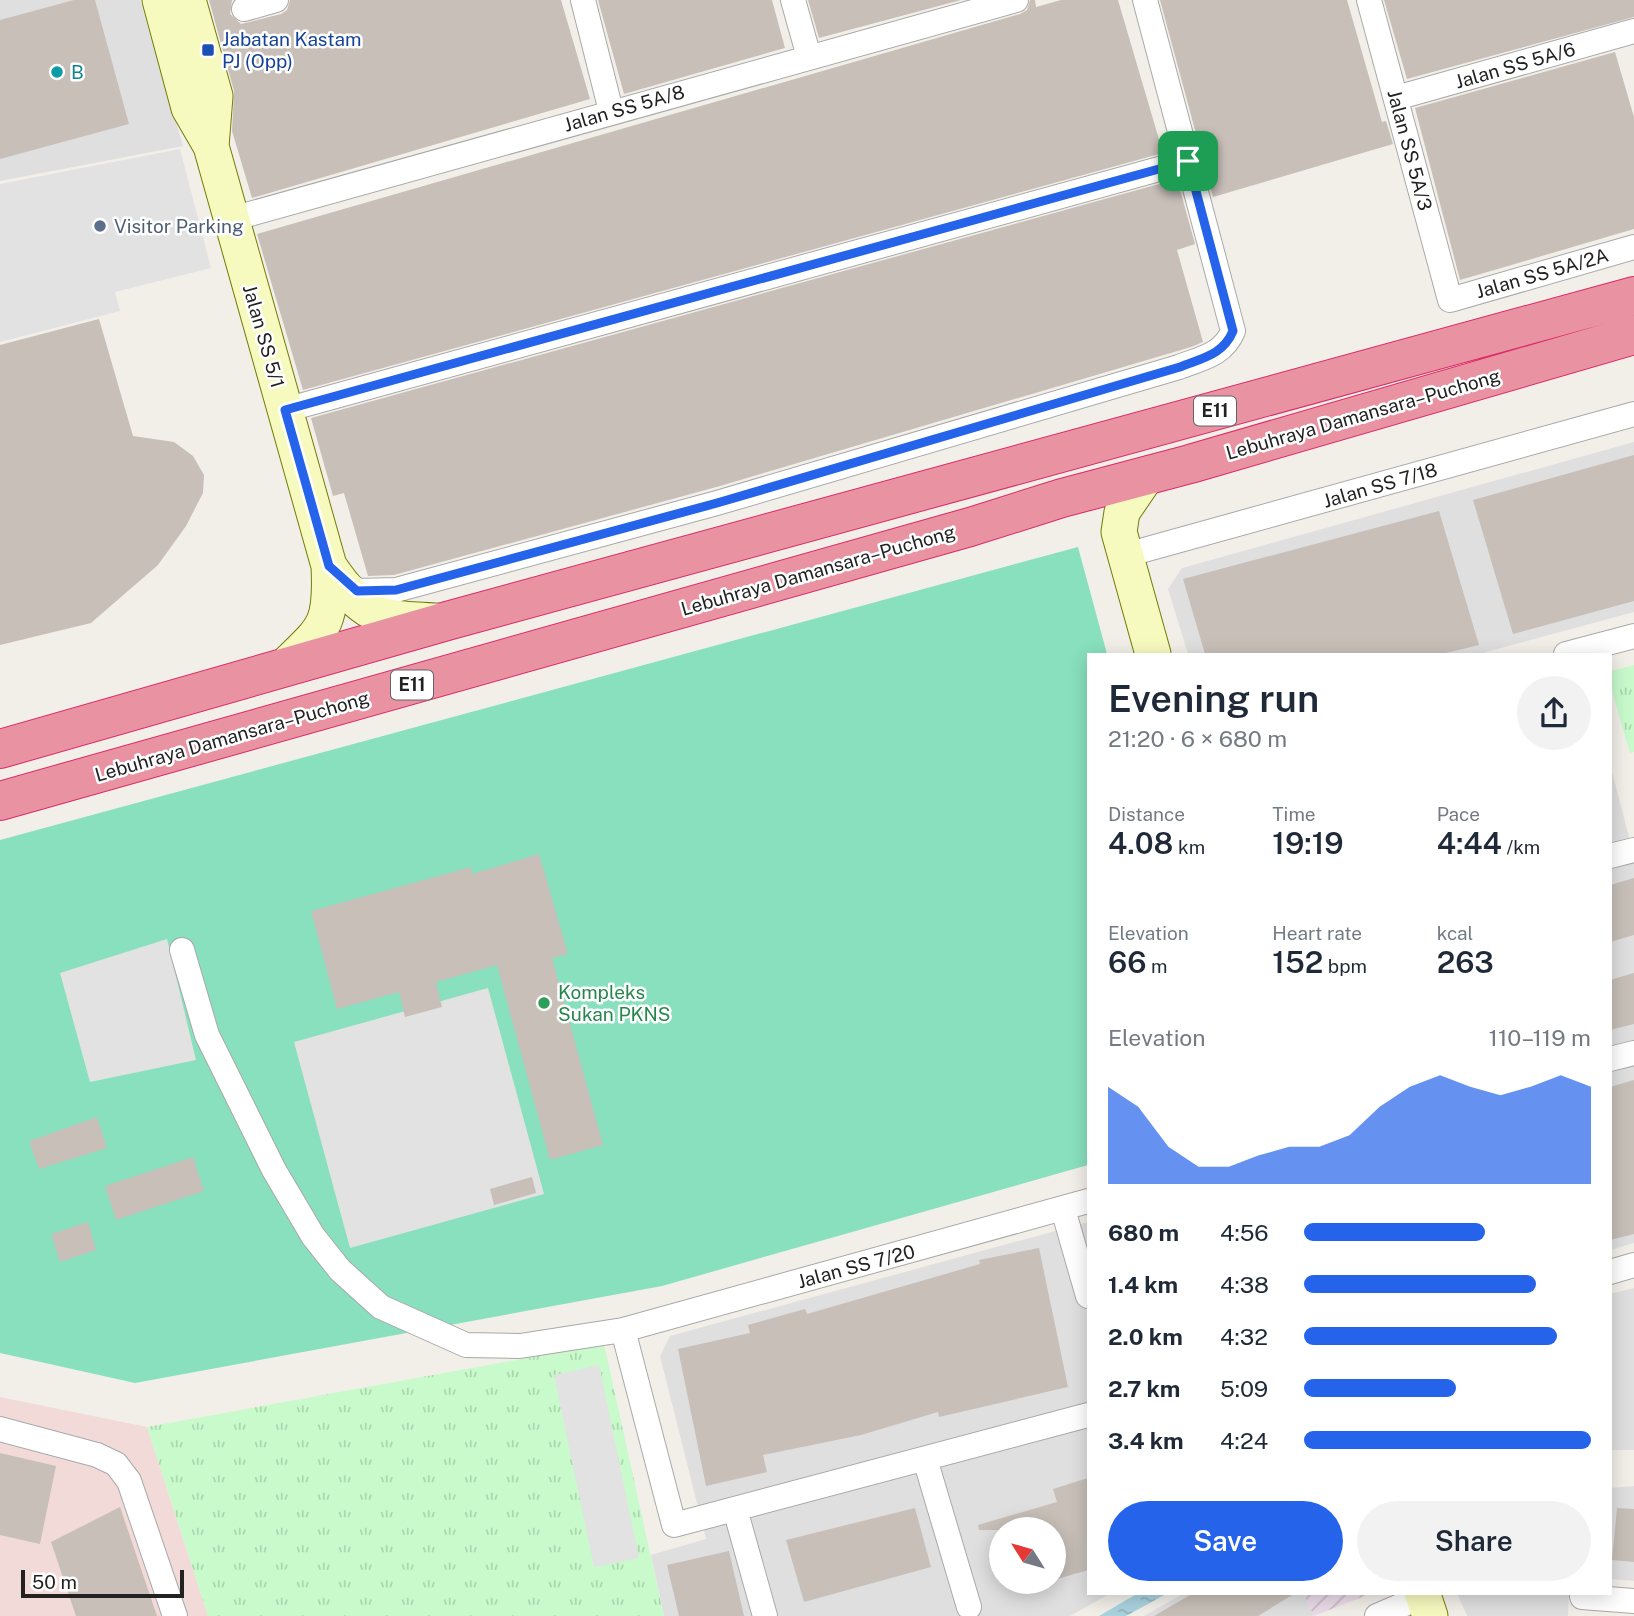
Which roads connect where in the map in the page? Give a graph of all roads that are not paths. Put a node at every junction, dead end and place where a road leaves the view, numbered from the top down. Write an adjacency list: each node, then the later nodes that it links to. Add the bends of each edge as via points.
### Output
1 (160, 0): 14 (street, Jalan SS 5/1, via 189,108)
2 (188, 0): 14 (street, Jalan SS 5/1, via 215,96)
3 (276, 0): 9 (street)
4 (583, 0): 13 (street)
5 (793, 0): 11 (street)
6 (1016, 0): 11 (street, Jalan SS 5A/8)
7 (1145, 0): 15 (street)
8 (1369, 0): 12 (street, Jalan SS 5A/3)
9 (244, 9)
10 (1634, 32): 12 (street, Jalan SS 5A/6)
11 (809, 57): 13 (street, Jalan SS 5A/8)
12 (1396, 98): 19 (street, Jalan SS 5A/3)
13 (611, 111): 16 (street, Jalan SS 5A/8)
14 (211, 146): 16 (street, Jalan SS 5/1)
15 (1188, 161): 21 (street); 26 (street, via 1233,331 1219,352 966,430 396,590 357,591)
16 (232, 219): 21 (street, Jalan SS 5/1)
17 (1634, 247): 19 (street, Jalan SS 5A/2A)
18 (1634, 296): 27 (highway, Lebuhraya Damansara–Puchong / E11)
19 (1450, 300)
20 (1634, 335): 23 (highway, Lebuhraya Damansara–Puchong / E11)
21 (285, 410): 26 (street, Jalan SS 5/1)
22 (1634, 414): 25 (street, Jalan SS 7/18)
23 (1148, 474): 24 (highway, Lebuhraya Damansara–Puchong / E11); 25 (street, via 1122,512)
24 (1062, 498): 25 (street, via 1102,514); 33 (highway, Lebuhraya Damansara–Puchong / E11)
25 (1122, 544): 29 (street)
26 (329, 566): 27 (street, Jalan SS 5/1, via 363,608 398,619); 31 (street, Jalan SS 5/1, via 331,605 325,623)
27 (447, 621): 31 (highway, Lebuhraya Damansara–Puchong / E11)
28 (1634, 635): 30 (street)
29 (1153, 653)
30 (1570, 653)
31 (282, 669): 32 (highway, Lebuhraya Damansara–Puchong / E11)
32 (0, 749)
33 (0, 801)
34 (1634, 850): 35 (street)
35 (1612, 856)
36 (182, 950): 44 (street, Jalan SS 7/20, via 207,1035 296,1210 340,1270 382,1307 466,1345 520,1346)
37 (1634, 1053): 38 (street)
38 (1612, 1058)
39 (1087, 1201): 40 (street, Jalan SS 7/20)
40 (1063, 1209): 43 (street); 44 (street, Jalan SS 7/20)
41 (1634, 1265): 42 (street)
42 (1612, 1271)
43 (1087, 1293)
44 (623, 1329): 48 (street, via 674,1525)
45 (1087, 1415): 47 (street)
46 (0, 1429): 53 (street, via 116,1464 129,1481)
47 (925, 1459): 48 (street); 52 (street)
48 (735, 1509): 54 (street)
49 (1582, 1597): 51 (street)
50 (1425, 1601): 55 (street)
51 (1634, 1601)
52 (968, 1607)
53 (175, 1616)
54 (765, 1616)
55 (1377, 1616)

